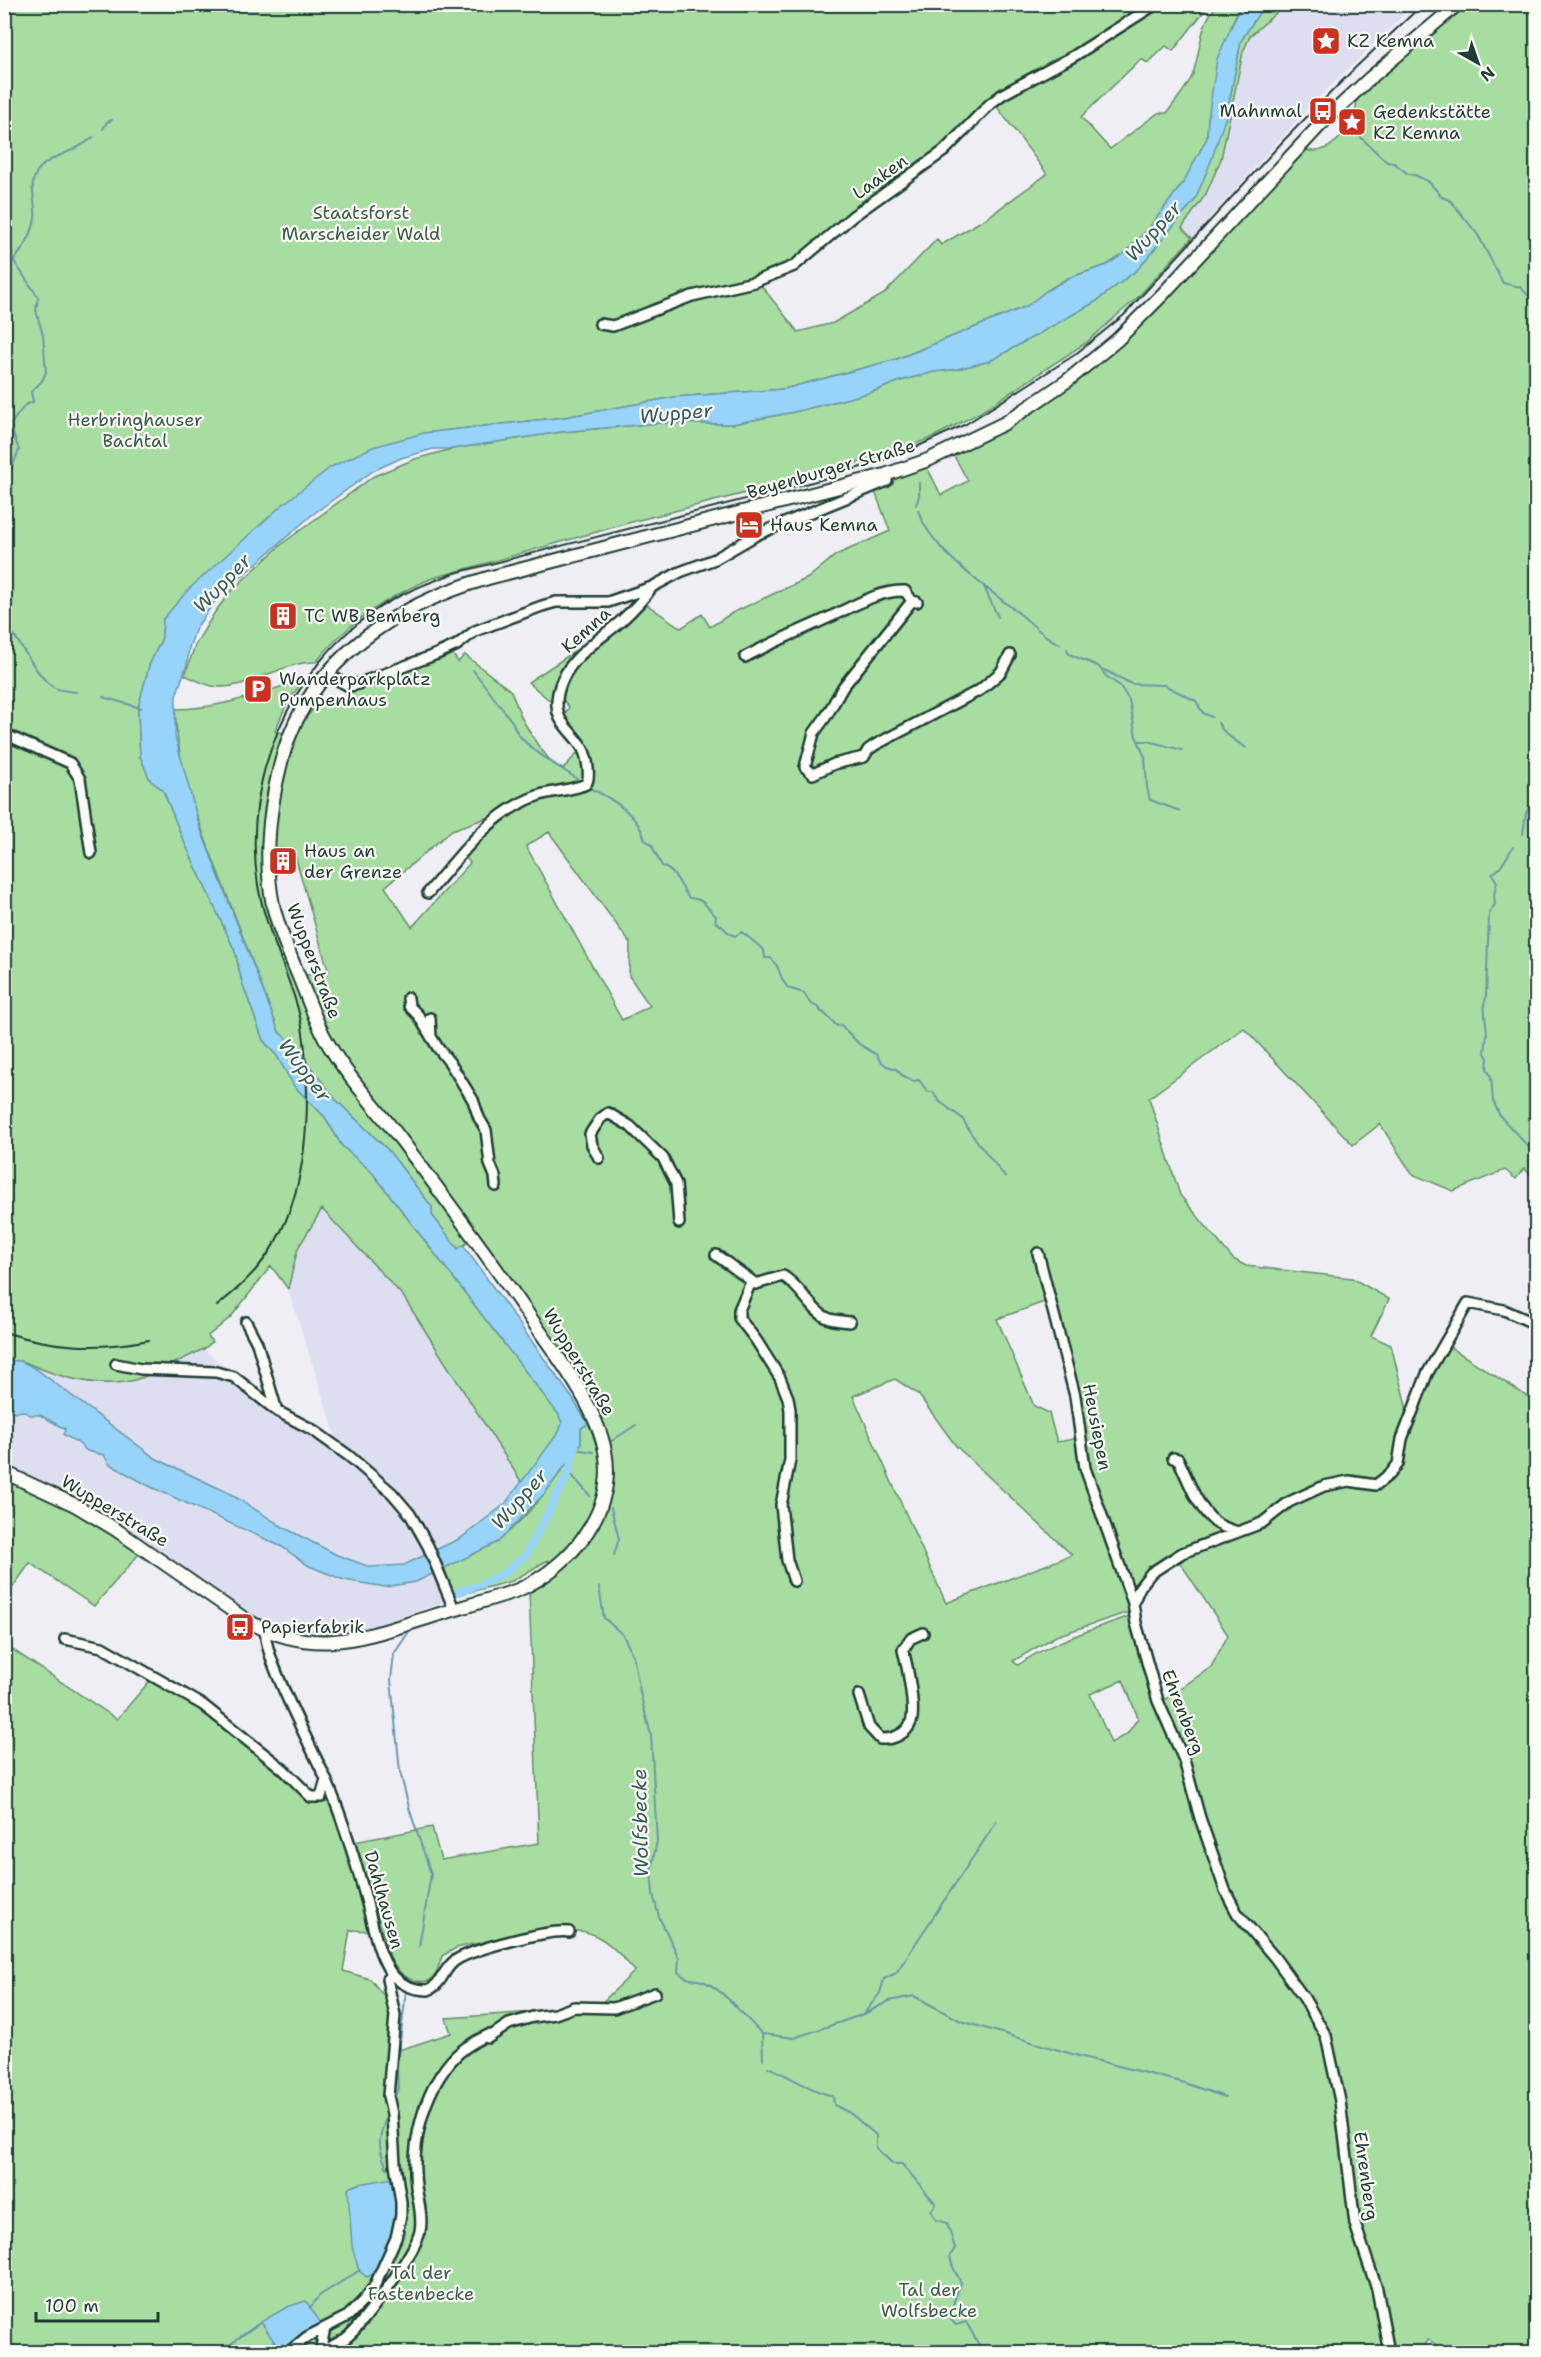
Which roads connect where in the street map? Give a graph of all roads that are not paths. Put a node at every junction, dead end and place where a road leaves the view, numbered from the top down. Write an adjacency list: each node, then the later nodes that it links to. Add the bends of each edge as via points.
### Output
1 (1156, 4): 3 (street, Laaken, via 1074,56 1003,94 944,151 853,216 794,266 754,282 692,296 613,326)
2 (1458, 4): 4 (main road, Beyenburger Straße, via 1320,125 1162,296 1083,369 995,428 928,460)
3 (600, 324)
4 (885, 475): 5 (street, Kemna, via 886,481 758,534 715,559); 8 (main road, Beyenburger Straße, via 446,591 386,622)
5 (652, 587): 8 (street, Kemna, via 608,602 556,602 542,606 475,631 437,654 355,685 349,686); 12 (street, Kemna, via 626,617 574,661 562,679 558,714 583,749 589,776 586,784 537,796 504,812)
6 (1010, 655): 7 (street, via 1001,672 980,690 875,745 864,757 813,774 805,767 814,733 843,687 914,601 905,591 872,597)
7 (745, 657)
8 (327, 674): 11 (main road, Beyenburger Straße, via 298,716 284,754 271,815)
9 (4, 734): 10 (street, via 59,757 75,768)
10 (91, 853)
11 (269, 875): 32 (main road, Wupperstraße, via 280,928 326,1039 461,1218 557,1355 595,1421 604,1446 607,1468 602,1498 572,1553 535,1582)
12 (428, 893)
13 (408, 998): 15 (street, via 409,1006)
14 (430, 1018): 15 (street)
15 (431, 1037): 17 (street, via 473,1100 485,1126)
16 (599, 1158): 18 (street, via 590,1134 608,1113 630,1126 663,1158 676,1184)
17 (496, 1186)
18 (679, 1223)
19 (1038, 1253): 31 (street, Heusiepen, via 1075,1396 1085,1468)
20 (716, 1255): 21 (street)
21 (751, 1282): 23 (street, via 783,1276 829,1319); 30 (street, via 739,1318 771,1362 788,1398 790,1460 781,1505 787,1560)
22 (246, 1322): 26 (street, via 257,1343)
23 (850, 1322)
24 (1536, 1322): 29 (street, via 1468,1303 1427,1374 1392,1473 1376,1485 1349,1481 1324,1485 1289,1502 1262,1523)
25 (116, 1364): 26 (street, via 234,1377)
26 (277, 1411): 32 (street, via 314,1430 393,1493 428,1546)
27 (1173, 1458): 29 (street, via 1178,1459 1192,1491 1208,1514 1217,1524)
28 (4, 1472): 33 (main road, Wupperstraße, via 105,1523)
29 (1237, 1532): 31 (street, via 1182,1553 1151,1573)
30 (794, 1581)
31 (1133, 1603): 44 (street, Ehrenberg, via 1158,1701 1184,1760 1225,1890 1238,1913 1304,1998 1326,2036 1340,2101 1355,2224 1377,2289)
32 (454, 1609): 33 (main road, Wupperstraße, via 341,1641 299,1641)
33 (266, 1631): 37 (street, Dahlhausen, via 267,1648)
34 (923, 1633): 36 (street, via 910,1639 903,1650 913,1714 906,1730 889,1740 880,1739 869,1727)
35 (65, 1639): 37 (street, via 102,1647 203,1705 284,1769 311,1797 321,1797)
36 (859, 1695)
37 (326, 1780): 38 (street, Dahlhausen, via 352,1847 384,1959 404,1984 428,1990 440,1982 449,1965 468,1954 530,1937)
38 (569, 1932)
39 (387, 1979): 41 (street, via 395,2015 388,2096 399,2184 399,2227 374,2287 348,2316)
40 (655, 1993): 43 (street, via 614,2008 574,2007 509,2024 465,2048 451,2061 421,2120 416,2169 420,2232 362,2322 345,2339)
41 (325, 2328): 42 (street); 43 (street)
42 (289, 2352)
43 (320, 2352)
44 (1389, 2352)

